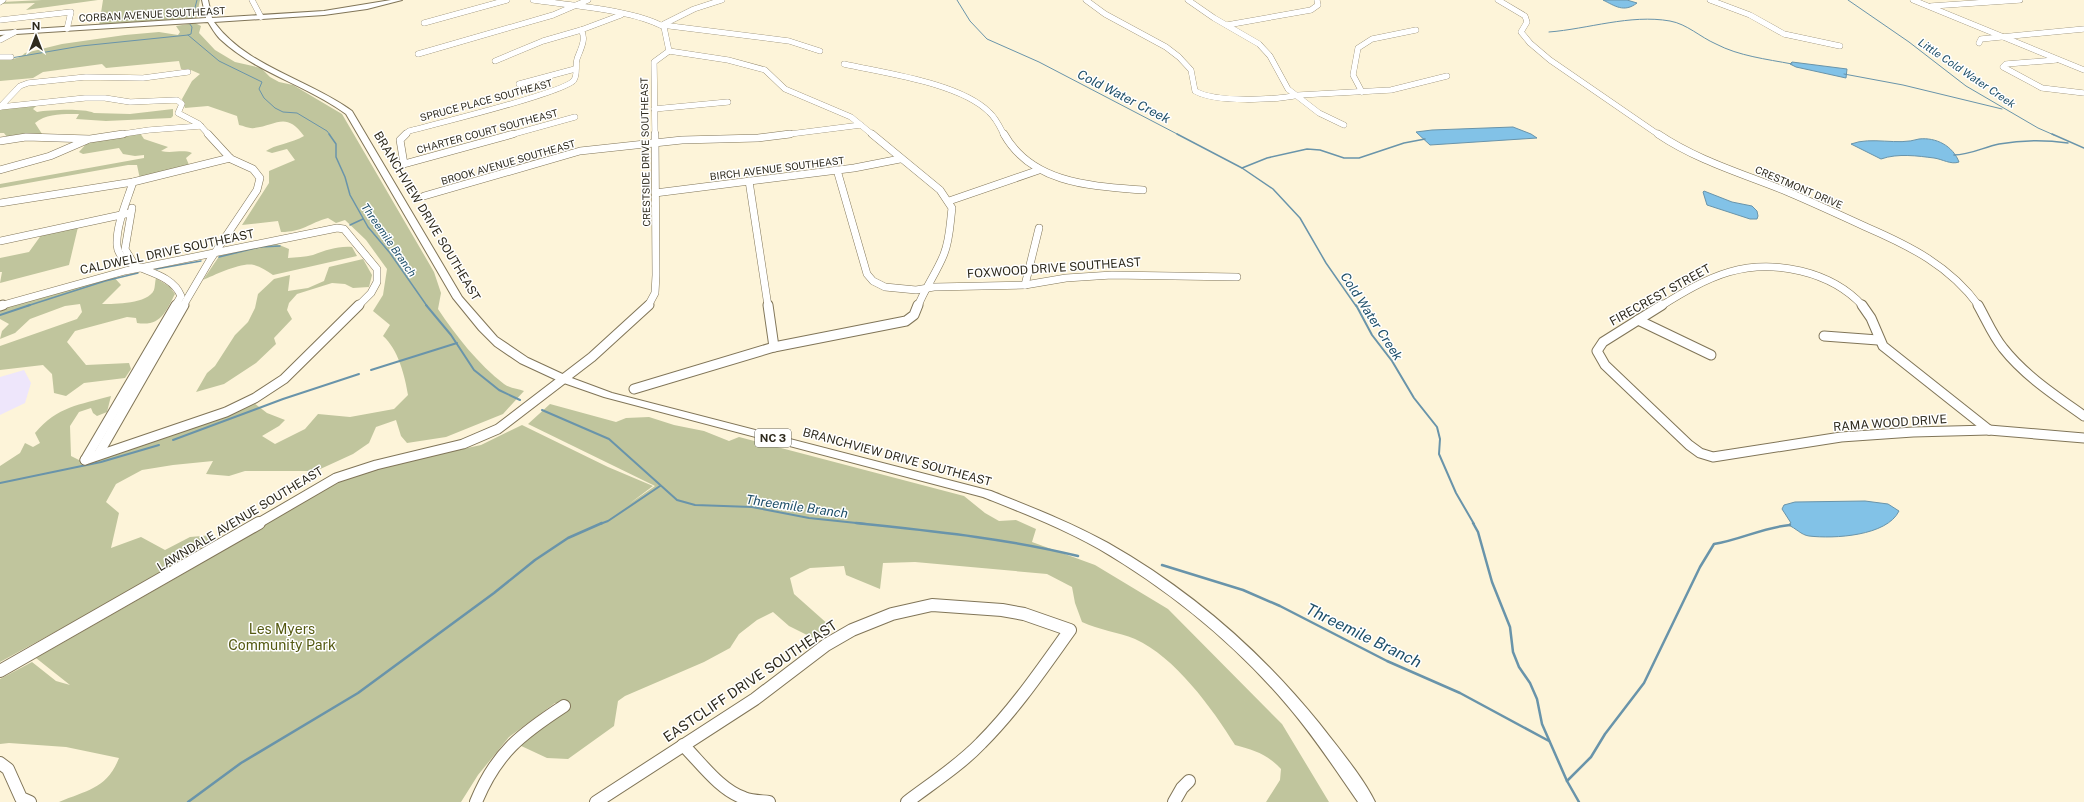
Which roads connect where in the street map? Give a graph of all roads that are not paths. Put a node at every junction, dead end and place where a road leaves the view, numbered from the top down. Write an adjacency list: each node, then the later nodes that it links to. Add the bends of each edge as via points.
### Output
1 (3, 0): 16 (street)
2 (205, 0): 22 (main road, BRANCHVIEW DRIVE SOUTHEAST / NC 3)
3 (252, 0): 20 (street)
4 (399, 0): 20 (main road, CORBAN AVENUE SOUTHEAST, via 338,12)
5 (507, 0): 23 (street)
6 (533, 0): 18 (street)
7 (588, 0): 18 (street)
8 (722, 0): 24 (street, via 694,9)
9 (1086, 0): 51 (street, via 1104,14 1179,57 1191,70 1193,88 1199,94 1228,99)
10 (1188, 0): 25 (street)
11 (1317, 0): 25 (street, via 1318,6 1311,10)
12 (1498, 0): 91 (street, CRESTMONT DRIVE, via 1525,16 1526,22 1521,32 1541,53 1674,145 1718,166 1788,192 1907,245 1928,257 1962,287 1978,306 2002,347 2013,360 2047,390)
13 (1710, 0): 35 (street, via 1750,14 1784,34)
14 (1913, 0): 17 (street)
15 (2020, 0): 17 (street)
16 (0, 2)
17 (1928, 6): 32 (street)
18 (573, 7): 19 (street); 38 (street)
19 (621, 15): 24 (street); 28 (street)
20 (261, 17): 22 (main road, CORBAN AVENUE SOUTHEAST)
21 (0, 20): 26 (street, via 71,12)
22 (209, 21): 26 (main road, CORBAN AVENUE SOUTHEAST); 89 (main road, BRANCHVIEW DRIVE SOUTHEAST / NC 3, via 227,42 242,53 325,95 349,113 458,298 476,321 499,343 525,360)
23 (424, 23)
24 (662, 25): 36 (street); 37 (street, via 789,41)
25 (1227, 25): 51 (street, via 1265,49 1285,86)
26 (67, 29): 30 (main road, CORBAN AVENUE SOUTHEAST)
27 (2084, 29): 32 (street)
28 (581, 30): 42 (street, via 538,42); 44 (street, SPRUCE PLACE SOUTHEAST, via 582,50)
29 (1416, 30): 49 (street, via 1372,39 1358,48 1353,75)
30 (15, 32): 31 (main road, CORBAN AVENUE SOUTHEAST); 33 (street)
31 (0, 33)
32 (2000, 36): 34 (street, via 1981,39); 41 (street)
33 (0, 40)
34 (1979, 42)
35 (1840, 46)
36 (669, 51): 54 (street, CRESTSIDE DRIVE SOUTHEAST, via 654,62); 58 (street, via 755,66 769,73 785,89 846,114)
37 (820, 51)
38 (418, 54)
39 (0, 57): 40 (street)
40 (11, 57)
41 (2060, 60): 45 (street); 50 (street, via 2006,64 2003,67 2042,88)
42 (495, 61)
43 (844, 64): 67 (street, via 921,81 977,104 989,112 1016,152)
44 (575, 69): 48 (street); 64 (street, SPRUCE PLACE SOUTHEAST, via 573,81 559,89 409,131 400,140)
45 (2084, 70)
46 (188, 72): 53 (street, via 143,78 86,77 28,83 20,86)
47 (1447, 76): 49 (street, via 1391,90)
48 (519, 84)
49 (1362, 92): 51 (street)
50 (2084, 93)
51 (1294, 96): 56 (street)
52 (728, 102): 54 (street)
53 (0, 107): 57 (street, via 85,98 130,102 174,100 182,104 178,113 193,119)
54 (654, 109): 61 (street, CRESTSIDE DRIVE SOUTHEAST)
55 (576, 117): 64 (street, CHARTER COURT SOUTHEAST)
56 (1344, 125)
57 (201, 126): 59 (street, via 149,130); 62 (street)
58 (861, 126): 61 (street, BROOK AVENUE SOUTHEAST, via 758,138 700,138); 63 (street)
59 (90, 139): 60 (street, via 26,137); 65 (street, via 57,153)
60 (0, 140)
61 (655, 143): 71 (street, CRESTSIDE DRIVE SOUTHEAST); 72 (street, BROOK AVENUE SOUTHEAST, via 571,153)
62 (230, 158): 68 (street); 78 (street, via 257,172 260,182)
63 (900, 159): 66 (street, BIRCH AVENUE SOUTHEAST); 73 (street, via 925,177)
64 (404, 164)
65 (0, 170)
66 (837, 170): 69 (street, BIRCH AVENUE SOUTHEAST); 82 (street, FOXWOOD DRIVE SOUTHEAST, via 869,278 879,285 891,288)
67 (1039, 170): 70 (street, via 1083,184); 73 (street)
68 (136, 182): 74 (street); 75 (street)
69 (749, 182): 71 (street, BIRCH AVENUE SOUTHEAST); 87 (street)
70 (1143, 190)
71 (655, 193): 89 (street, CRESTSIDE DRIVE SOUTHEAST, via 656,275 653,299 643,312)
72 (424, 196)
73 (949, 201): 82 (street, via 952,219 948,242 936,271)
74 (0, 204)
75 (128, 213): 77 (street); 79 (street, via 117,246 122,259)
76 (1039, 228): 81 (street)
77 (0, 241)
78 (214, 253): 79 (street, CALDWELL DRIVE SOUTHEAST); 95 (street); 95 (street, CALDWELL DRIVE SOUTHEAST, via 341,228 377,269 377,282 371,293 284,379 255,398 226,412)
79 (143, 268): 83 (street, CALDWELL DRIVE SOUTHEAST); 95 (street, via 176,284 181,296 85,460)
80 (1237, 277): 81 (street, FOXWOOD DRIVE SOUTHEAST, via 1112,275 1066,278)
81 (1025, 285): 82 (street, FOXWOOD DRIVE SOUTHEAST)
82 (925, 288): 87 (street, via 914,315 906,321)
83 (1, 305)
84 (1638, 320): 86 (street, FIRECREST STREET, via 1715,277 1737,270 1784,267 1819,277 1852,296 1871,316); 88 (street); 94 (street, FIRECREST STREET, via 1603,342 1597,352 1599,358)
85 (1824, 336): 86 (street)
86 (1878, 340): 92 (street, via 1900,361)
87 (774, 347): 90 (street)
88 (1711, 355)
89 (563, 379): 96 (street, LAWNDALE AVENUE SOUTHEAST, via 509,422 478,439 360,469 323,484 178,571); 107 (main road, BRANCHVIEW DRIVE SOUTHEAST / NC 3, via 636,404 988,494 1018,504 1095,540 1172,588 1236,642 1288,694 1326,742)
90 (634, 389)
91 (2084, 416)
92 (1989, 430): 93 (street, RAMA WOOD DRIVE); 94 (street, RAMA WOOD DRIVE, via 1841,437 1713,457)
93 (2084, 438)
94 (1700, 453)
95 (98, 455)
96 (0, 671)
97 (564, 706): 102 (street, via 527,731 504,751 490,770)
98 (683, 745): 103 (street, EASTCLIFF DRIVE SOUTHEAST); 104 (street, via 737,794); 105 (street, EASTCLIFF DRIVE SOUTHEAST, via 755,699 826,645 852,630 892,614 932,605 1002,610 1024,614 1070,630 990,735)
99 (0, 763): 101 (street, via 8,769 21,798)
100 (1189, 781): 106 (street)
101 (30, 802)
102 (476, 802)
103 (596, 802)
104 (769, 802)
105 (907, 802)
106 (1174, 802)
107 (1367, 802)

